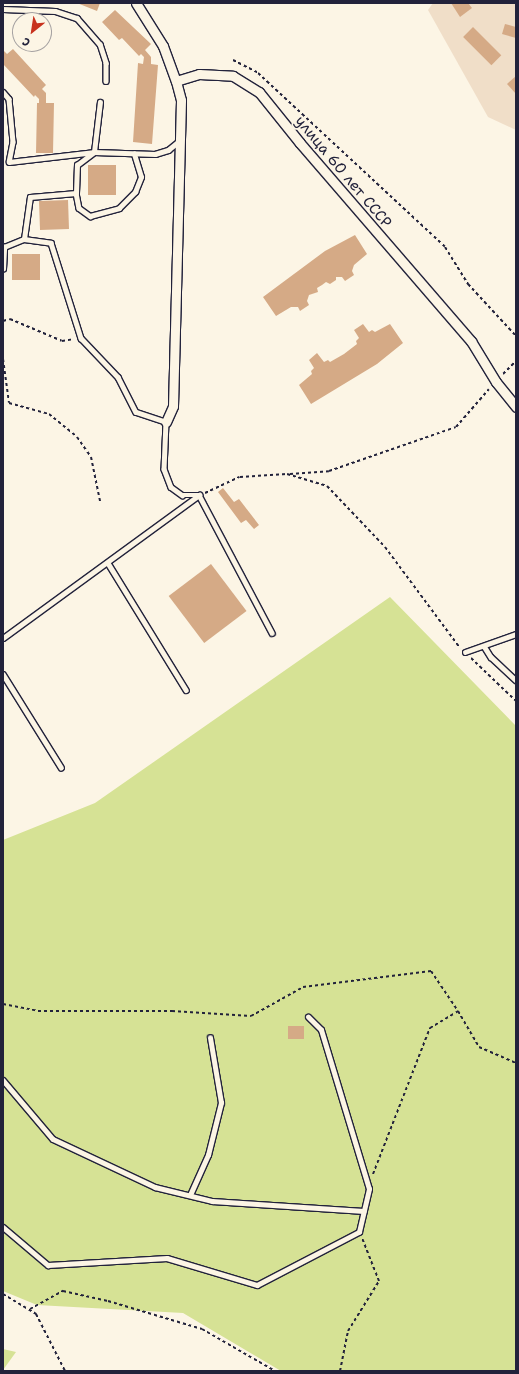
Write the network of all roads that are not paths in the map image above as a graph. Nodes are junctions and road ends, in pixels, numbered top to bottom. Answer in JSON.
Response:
{"nodes":[{"id":1,"x":136,"y":3,"type":"edge"},
{"id":2,"x":3,"y":8,"type":"edge"},
{"id":3,"x":106,"y":81,"type":"dead end"},
{"id":4,"x":176,"y":81,"type":"junction"},
{"id":5,"x":3,"y":92,"type":"edge"},
{"id":6,"x":100,"y":102,"type":"dead end"},
{"id":7,"x":178,"y":142,"type":"junction"},
{"id":8,"x":94,"y":152,"type":"junction"},
{"id":9,"x":134,"y":154,"type":"junction"},
{"id":10,"x":76,"y":193,"type":"junction"},
{"id":11,"x":24,"y":239,"type":"junction"},
{"id":12,"x":3,"y":269,"type":"edge"},
{"id":13,"x":516,"y":407,"type":"edge"},
{"id":14,"x":166,"y":422,"type":"junction"},
{"id":15,"x":199,"y":495,"type":"junction"},
{"id":16,"x":108,"y":563,"type":"junction"},
{"id":17,"x":272,"y":632,"type":"dead end"},
{"id":18,"x":516,"y":634,"type":"edge"},
{"id":19,"x":3,"y":638,"type":"edge"},
{"id":20,"x":484,"y":646,"type":"junction"},
{"id":21,"x":465,"y":652,"type":"road end"},
{"id":22,"x":3,"y":674,"type":"edge"},
{"id":23,"x":516,"y":680,"type":"edge"},
{"id":24,"x":186,"y":690,"type":"dead end"},
{"id":25,"x":61,"y":767,"type":"dead end"},
{"id":26,"x":308,"y":1016,"type":"dead end"},
{"id":27,"x":210,"y":1038,"type":"dead end"},
{"id":28,"x":3,"y":1080,"type":"edge"},
{"id":29,"x":190,"y":1195,"type":"junction"},
{"id":30,"x":364,"y":1212,"type":"junction"},
{"id":31,"x":3,"y":1227,"type":"edge"}],
"edges":[{"from":1,"to":4,"type":"street"},
{"from":2,"to":3,"type":"lane"},
{"from":4,"to":7,"type":"street"},
{"from":4,"to":13,"type":"street","name":"улица 60 лет СССР"},
{"from":5,"to":8,"type":"lane"},
{"from":6,"to":8,"type":"lane"},
{"from":7,"to":9,"type":"lane"},
{"from":7,"to":14,"type":"street"},
{"from":8,"to":9,"type":"lane"},
{"from":8,"to":10,"type":"lane"},
{"from":9,"to":10,"type":"lane"},
{"from":10,"to":11,"type":"lane"},
{"from":11,"to":12,"type":"lane"},
{"from":11,"to":14,"type":"lane"},
{"from":14,"to":15,"type":"lane"},
{"from":15,"to":16,"type":"lane"},
{"from":15,"to":17,"type":"lane"},
{"from":16,"to":19,"type":"lane"},
{"from":16,"to":24,"type":"lane"},
{"from":18,"to":20,"type":"lane"},
{"from":20,"to":21,"type":"lane"},
{"from":20,"to":23,"type":"lane"},
{"from":22,"to":25,"type":"lane"},
{"from":26,"to":30,"type":"lane"},
{"from":27,"to":29,"type":"lane"},
{"from":28,"to":29,"type":"lane"},
{"from":29,"to":30,"type":"lane"},
{"from":30,"to":31,"type":"lane"}]}
